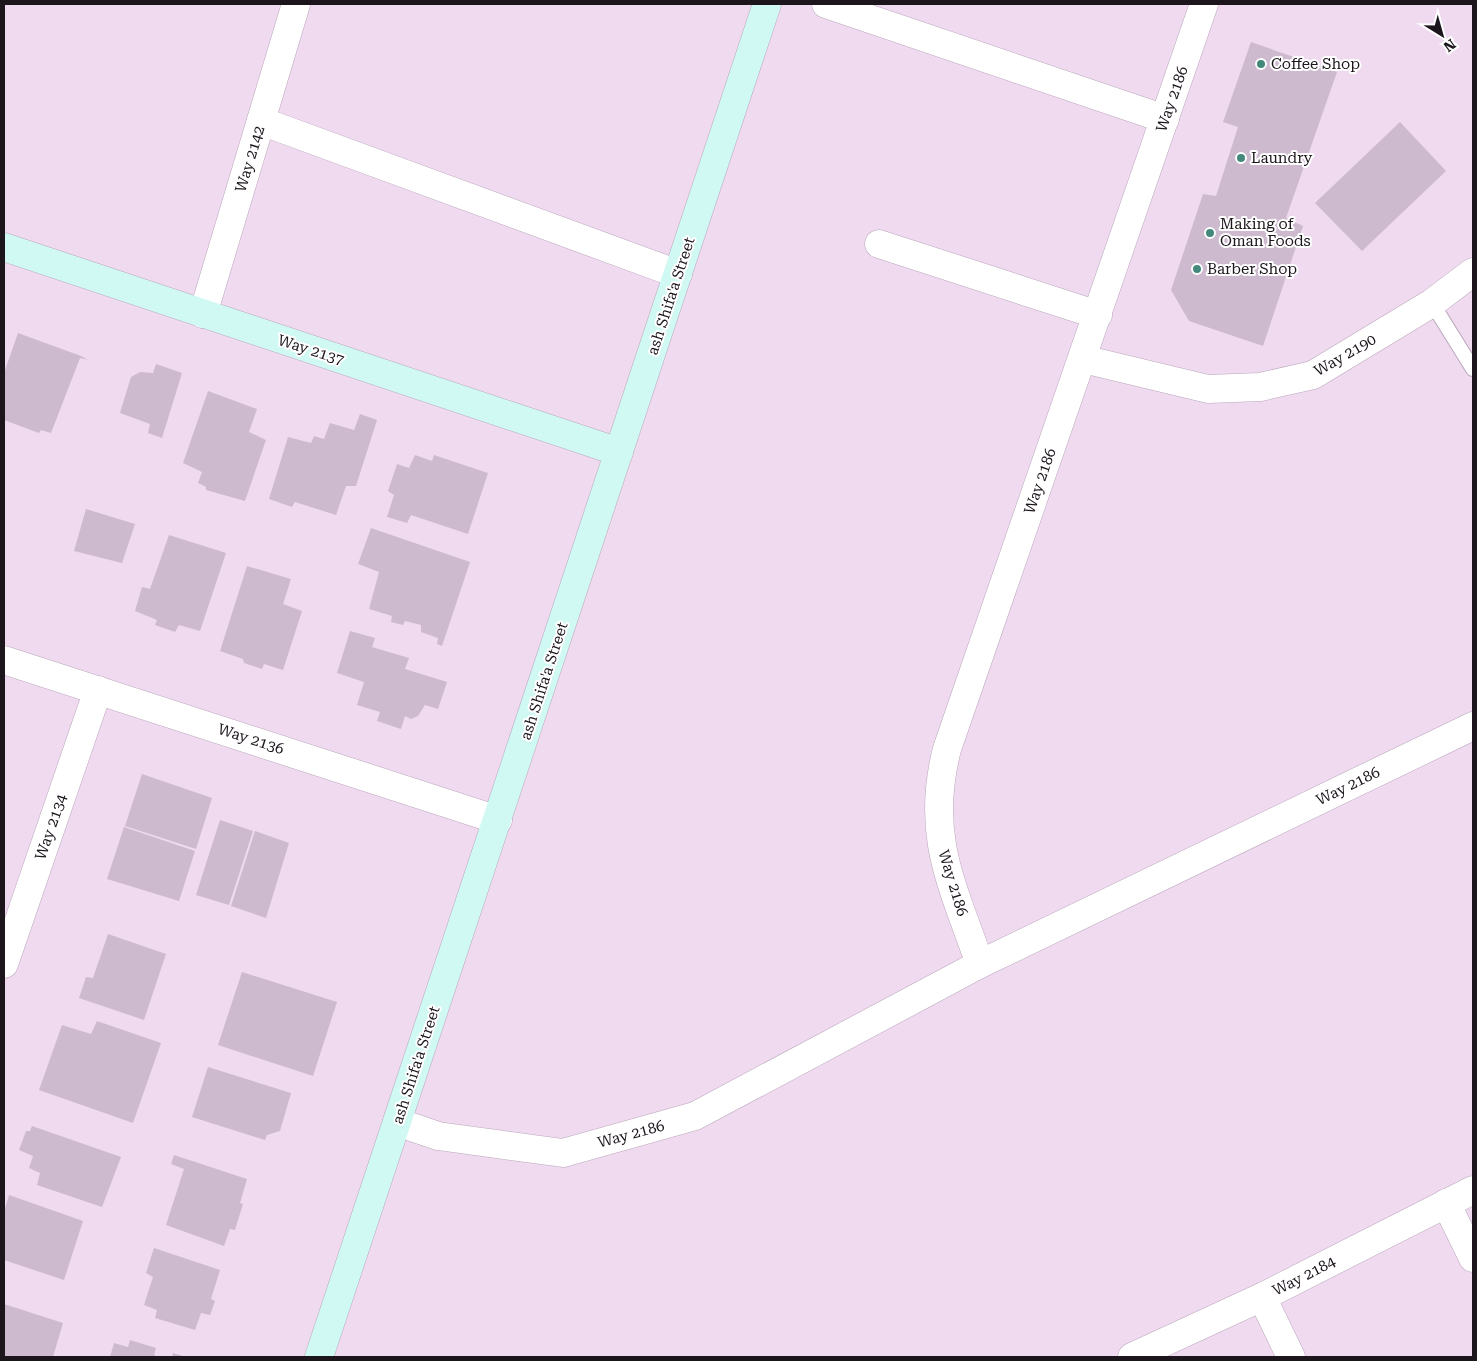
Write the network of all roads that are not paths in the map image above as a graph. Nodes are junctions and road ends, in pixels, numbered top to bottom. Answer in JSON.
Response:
{"nodes":[{"id":1,"x":296,"y":4,"type":"edge"},
{"id":2,"x":767,"y":4,"type":"edge"},
{"id":3,"x":826,"y":4,"type":"edge"},
{"id":4,"x":1204,"y":4,"type":"edge"},
{"id":5,"x":1165,"y":119,"type":"junction"},
{"id":6,"x":261,"y":121,"type":"junction"},
{"id":7,"x":879,"y":244,"type":"dead end"},
{"id":8,"x":4,"y":247,"type":"edge"},
{"id":9,"x":1473,"y":272,"type":"edge"},
{"id":10,"x":678,"y":274,"type":"junction"},
{"id":11,"x":1432,"y":303,"type":"junction"},
{"id":12,"x":203,"y":314,"type":"junction"},
{"id":13,"x":1098,"y":315,"type":"junction"},
{"id":14,"x":1083,"y":359,"type":"junction"},
{"id":15,"x":1473,"y":370,"type":"edge"},
{"id":16,"x":619,"y":452,"type":"junction"},
{"id":17,"x":4,"y":660,"type":"edge"},
{"id":18,"x":98,"y":690,"type":"junction"},
{"id":19,"x":1473,"y":727,"type":"edge"},
{"id":20,"x":498,"y":820,"type":"junction"},
{"id":21,"x":4,"y":964,"type":"edge"},
{"id":22,"x":980,"y":964,"type":"junction"},
{"id":23,"x":397,"y":1122,"type":"junction"},
{"id":24,"x":1473,"y":1190,"type":"edge"},
{"id":25,"x":1446,"y":1203,"type":"junction"},
{"id":26,"x":1473,"y":1258,"type":"edge"},
{"id":27,"x":1262,"y":1297,"type":"junction"},
{"id":28,"x":319,"y":1357,"type":"edge"},
{"id":29,"x":1132,"y":1357,"type":"edge"},
{"id":30,"x":1291,"y":1357,"type":"edge"}],
"edges":[{"from":1,"to":6,"type":"street","name":"Way 2142"},
{"from":2,"to":10,"type":"street","name":"ash Shifa'a Street"},
{"from":3,"to":5,"type":"street"},
{"from":4,"to":5,"type":"street","name":"Way 2186"},
{"from":5,"to":13,"type":"street","name":"Way 2186"},
{"from":6,"to":10,"type":"street"},
{"from":6,"to":12,"type":"street","name":"Way 2142"},
{"from":7,"to":13,"type":"street"},
{"from":8,"to":12,"type":"street","name":"Way 2137"},
{"from":9,"to":11,"type":"street","name":"Way 2190"},
{"from":10,"to":16,"type":"street","name":"ash Shifa'a Street"},
{"from":11,"to":14,"type":"street","name":"Way 2190"},
{"from":11,"to":15,"type":"lane"},
{"from":12,"to":16,"type":"street","name":"Way 2137"},
{"from":13,"to":14,"type":"street","name":"Way 2186"},
{"from":14,"to":22,"type":"street","name":"Way 2186"},
{"from":16,"to":20,"type":"street","name":"ash Shifa'a Street"},
{"from":17,"to":18,"type":"street","name":"Way 2136"},
{"from":18,"to":20,"type":"street","name":"Way 2136"},
{"from":18,"to":21,"type":"street","name":"Way 2134"},
{"from":19,"to":22,"type":"street","name":"Way 2186"},
{"from":20,"to":23,"type":"street","name":"ash Shifa'a Street"},
{"from":22,"to":23,"type":"street","name":"Way 2186"},
{"from":23,"to":28,"type":"street","name":"ash Shifa'a Street"},
{"from":24,"to":25,"type":"street","name":"Way 2184"},
{"from":25,"to":26,"type":"street"},
{"from":25,"to":27,"type":"street","name":"Way 2184"},
{"from":27,"to":29,"type":"street","name":"Way 2184"},
{"from":27,"to":30,"type":"street"}]}
